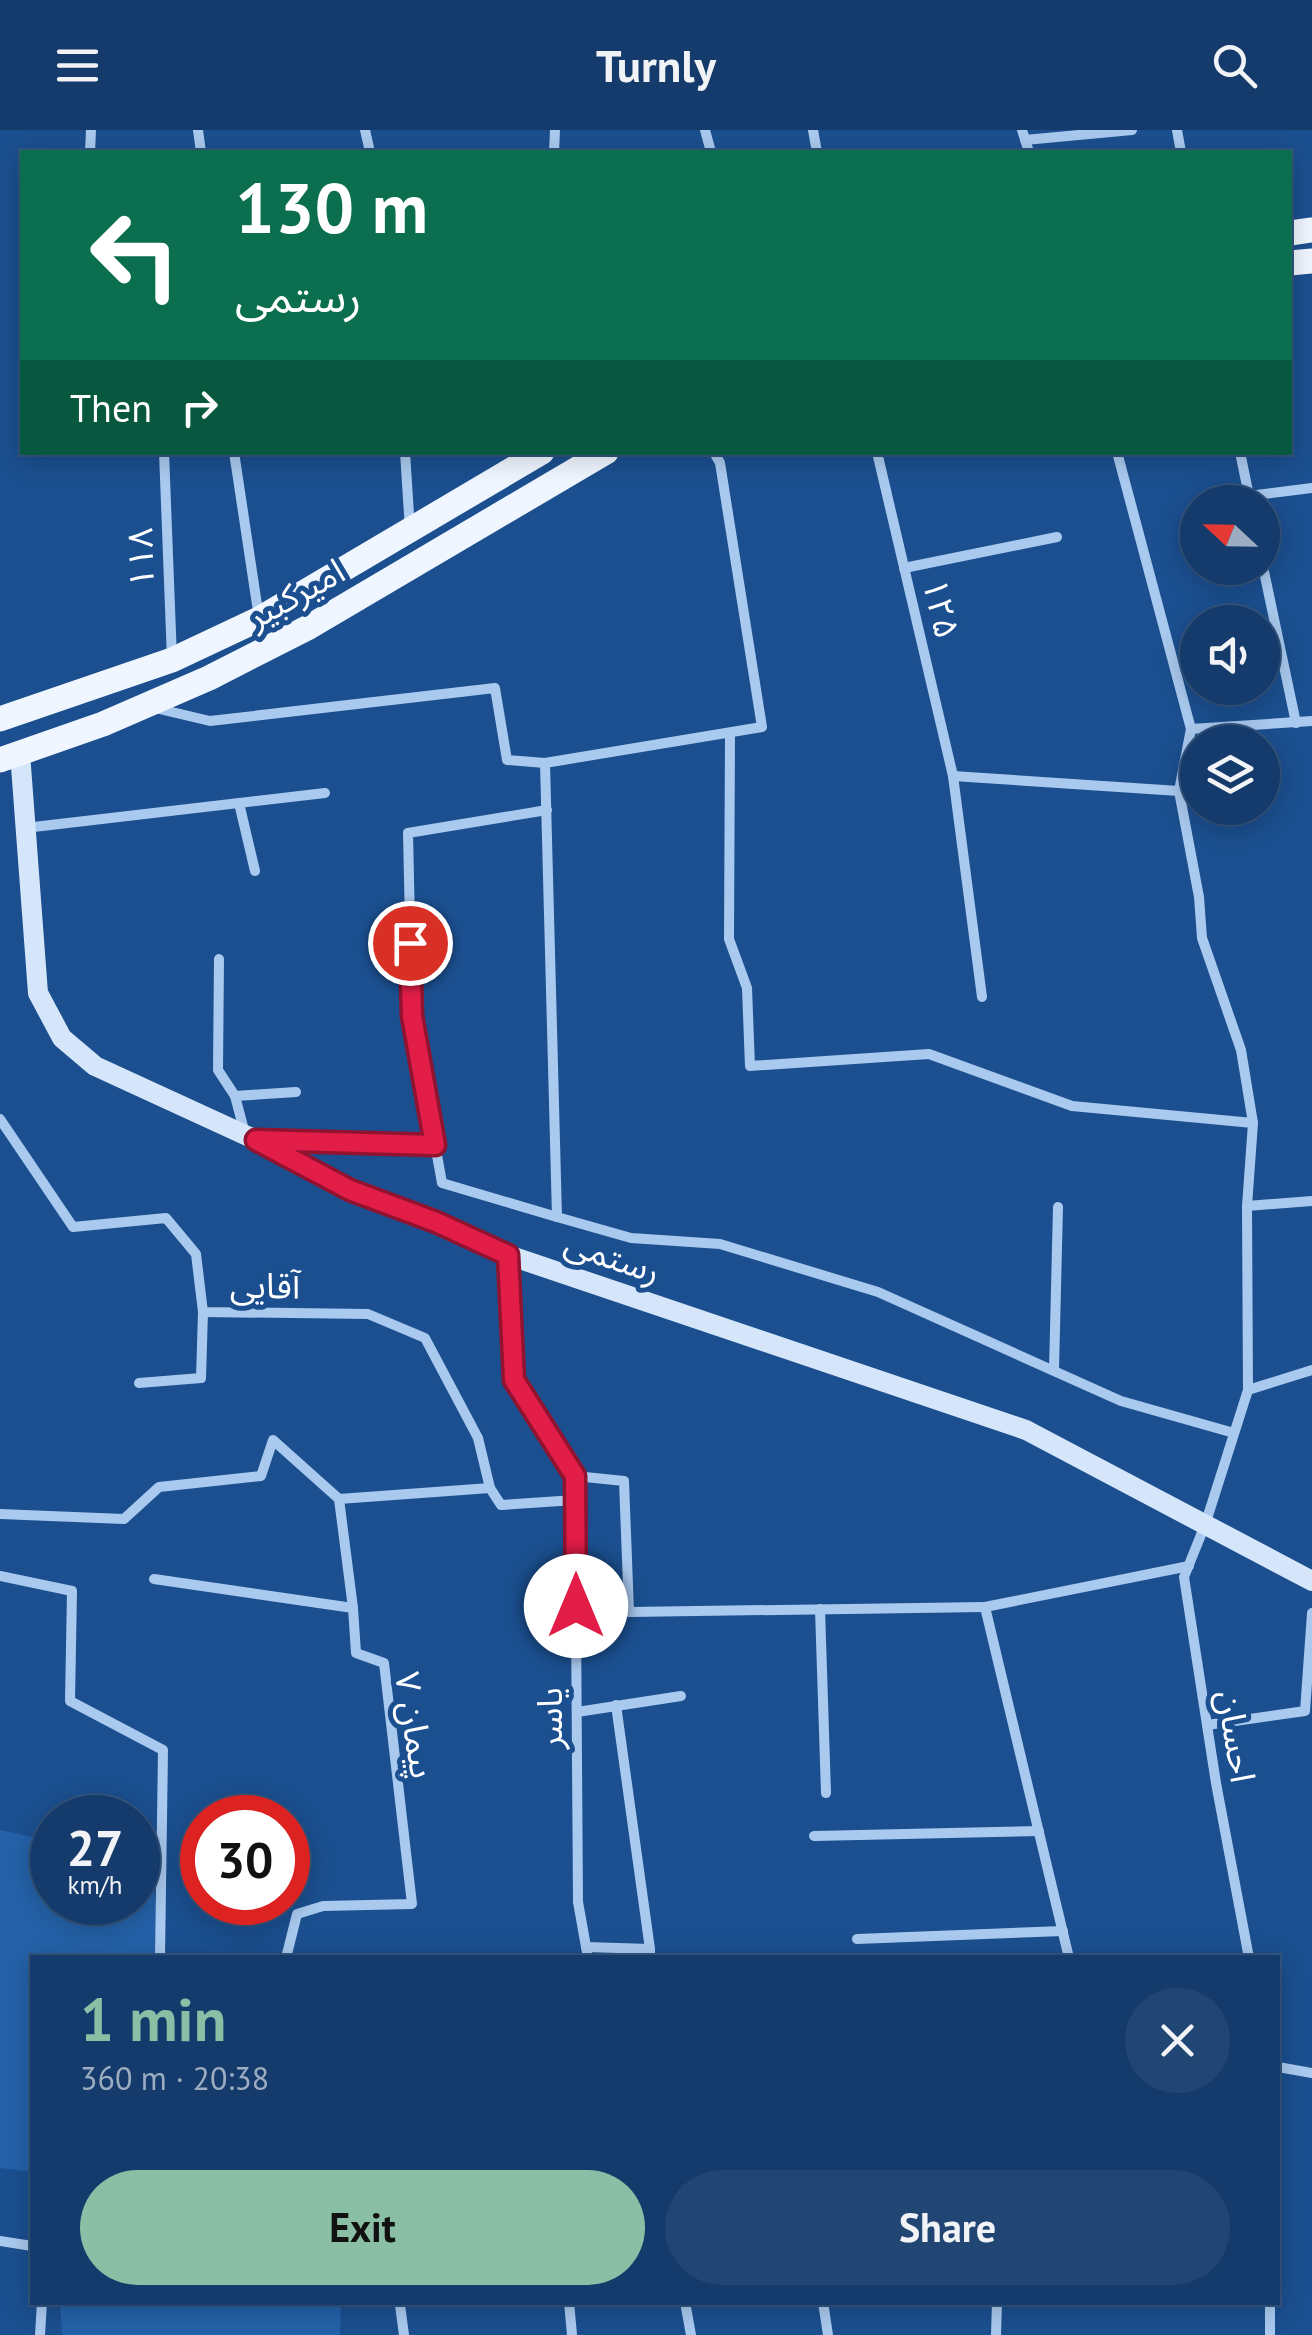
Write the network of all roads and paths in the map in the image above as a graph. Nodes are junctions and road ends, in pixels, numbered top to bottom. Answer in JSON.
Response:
{"nodes":[{"id":1,"x":1132,"y":130,"type":"edge"},
{"id":2,"x":1024,"y":135,"type":"edge"},
{"id":3,"x":164,"y":455,"type":"edge"},
{"id":4,"x":234,"y":455,"type":"edge"},
{"id":5,"x":405,"y":455,"type":"edge"},
{"id":6,"x":537,"y":455,"type":"edge"},
{"id":7,"x":601,"y":455,"type":"edge"},
{"id":8,"x":716,"y":455,"type":"edge"},
{"id":9,"x":878,"y":455,"type":"edge"},
{"id":10,"x":1118,"y":455,"type":"edge"},
{"id":11,"x":1241,"y":455,"type":"edge"},
{"id":12,"x":1247,"y":485,"type":"edge"},
{"id":13,"x":1312,"y":488,"type":"edge"},
{"id":14,"x":1280,"y":494,"type":"edge"},
{"id":15,"x":436,"y":515,"type":"junction"},
{"id":16,"x":410,"y":531,"type":"junction"},
{"id":17,"x":1057,"y":537,"type":"dead end"},
{"id":18,"x":454,"y":542,"type":"junction"},
{"id":19,"x":904,"y":568,"type":"junction"},
{"id":20,"x":1267,"y":585,"type":"edge"},
{"id":21,"x":259,"y":620,"type":"junction"},
{"id":22,"x":172,"y":660,"type":"junction"},
{"id":23,"x":146,"y":705,"type":"junction"},
{"id":24,"x":0,"y":719,"type":"edge"},
{"id":25,"x":1312,"y":721,"type":"edge"},
{"id":26,"x":1296,"y":723,"type":"junction"},
{"id":27,"x":1190,"y":725,"type":"edge"},
{"id":28,"x":1261,"y":725,"type":"edge"},
{"id":29,"x":730,"y":733,"type":"junction"},
{"id":30,"x":10,"y":756,"type":"edge"},
{"id":31,"x":545,"y":763,"type":"junction"},
{"id":32,"x":953,"y":776,"type":"junction"},
{"id":33,"x":1180,"y":786,"type":"edge"},
{"id":34,"x":1179,"y":791,"type":"junction"},
{"id":35,"x":325,"y":793,"type":"dead end"},
{"id":36,"x":240,"y":803,"type":"junction"},
{"id":37,"x":547,"y":810,"type":"junction"},
{"id":38,"x":25,"y":828,"type":"junction"},
{"id":39,"x":255,"y":871,"type":"dead end"},
{"id":40,"x":219,"y":960,"type":"dead end"},
{"id":41,"x":982,"y":997,"type":"dead end"},
{"id":42,"x":296,"y":1092,"type":"dead end"},
{"id":43,"x":235,"y":1096,"type":"junction"},
{"id":44,"x":0,"y":1119,"type":"edge"},
{"id":45,"x":1253,"y":1123,"type":"junction"},
{"id":46,"x":251,"y":1137,"type":"junction"},
{"id":47,"x":435,"y":1145,"type":"junction"},
{"id":48,"x":1312,"y":1200,"type":"edge"},
{"id":49,"x":1246,"y":1206,"type":"junction"},
{"id":50,"x":1058,"y":1207,"type":"dead end"},
{"id":51,"x":558,"y":1217,"type":"junction"},
{"id":52,"x":508,"y":1255,"type":"junction"},
{"id":53,"x":203,"y":1312,"type":"junction"},
{"id":54,"x":1054,"y":1370,"type":"junction"},
{"id":55,"x":1312,"y":1370,"type":"edge"},
{"id":56,"x":139,"y":1383,"type":"dead end"},
{"id":57,"x":1248,"y":1390,"type":"junction"},
{"id":58,"x":1234,"y":1433,"type":"junction"},
{"id":59,"x":575,"y":1476,"type":"junction"},
{"id":60,"x":490,"y":1488,"type":"junction"},
{"id":61,"x":339,"y":1498,"type":"junction"},
{"id":62,"x":576,"y":1500,"type":"junction"},
{"id":63,"x":0,"y":1514,"type":"edge"},
{"id":64,"x":1205,"y":1525,"type":"junction"},
{"id":65,"x":1189,"y":1566,"type":"junction"},
{"id":66,"x":0,"y":1576,"type":"edge"},
{"id":67,"x":154,"y":1579,"type":"dead end"},
{"id":68,"x":1312,"y":1581,"type":"edge"},
{"id":69,"x":985,"y":1607,"type":"junction"},
{"id":70,"x":353,"y":1608,"type":"junction"},
{"id":71,"x":820,"y":1609,"type":"junction"},
{"id":72,"x":1312,"y":1613,"type":"edge"},
{"id":73,"x":682,"y":1696,"type":"dead end"},
{"id":74,"x":616,"y":1706,"type":"junction"},
{"id":75,"x":576,"y":1712,"type":"junction"},
{"id":76,"x":1207,"y":1725,"type":"junction"},
{"id":77,"x":826,"y":1793,"type":"dead end"},
{"id":78,"x":1038,"y":1832,"type":"junction"},
{"id":79,"x":814,"y":1836,"type":"dead end"},
{"id":80,"x":1062,"y":1931,"type":"junction"},
{"id":81,"x":858,"y":1939,"type":"dead end"},
{"id":82,"x":587,"y":1952,"type":"edge"},
{"id":83,"x":650,"y":1953,"type":"edge"},
{"id":84,"x":160,"y":1955,"type":"edge"},
{"id":85,"x":287,"y":1955,"type":"edge"},
{"id":86,"x":1068,"y":1955,"type":"edge"},
{"id":87,"x":1248,"y":1955,"type":"edge"},
{"id":88,"x":1280,"y":2067,"type":"edge"},
{"id":89,"x":1312,"y":2073,"type":"edge"},
{"id":90,"x":0,"y":2241,"type":"edge"},
{"id":91,"x":30,"y":2246,"type":"edge"},
{"id":92,"x":42,"y":2305,"type":"edge"},
{"id":93,"x":402,"y":2305,"type":"edge"},
{"id":94,"x":569,"y":2305,"type":"edge"},
{"id":95,"x":686,"y":2305,"type":"edge"},
{"id":96,"x":823,"y":2305,"type":"edge"},
{"id":97,"x":997,"y":2305,"type":"edge"},
{"id":98,"x":1270,"y":2305,"type":"edge"},
{"id":99,"x":40,"y":2335,"type":"edge"},
{"id":100,"x":404,"y":2335,"type":"edge"},
{"id":101,"x":572,"y":2335,"type":"edge"},
{"id":102,"x":691,"y":2335,"type":"edge"},
{"id":103,"x":828,"y":2335,"type":"edge"},
{"id":104,"x":996,"y":2335,"type":"edge"},
{"id":105,"x":1270,"y":2335,"type":"edge"}],
"edges":[{"from":1,"to":2,"type":"street"},
{"from":3,"to":22,"type":"street","name":"۱۱۸"},
{"from":4,"to":21,"type":"street"},
{"from":5,"to":16,"type":"street"},
{"from":6,"to":15,"type":"main road","name":"امیرکبیر"},
{"from":7,"to":18,"type":"main road","name":"امیرکبیر"},
{"from":8,"to":29,"type":"street"},
{"from":9,"to":19,"type":"street","name":"۱۲۵"},
{"from":10,"to":27,"type":"street"},
{"from":11,"to":12,"type":"street"},
{"from":13,"to":14,"type":"street"},
{"from":15,"to":16,"type":"main road","name":"امیرکبیر"},
{"from":15,"to":18,"type":"main road"},
{"from":16,"to":21,"type":"main road","name":"امیرکبیر"},
{"from":17,"to":19,"type":"street"},
{"from":18,"to":23,"type":"main road","name":"امیرکبیر"},
{"from":19,"to":32,"type":"street","name":"۱۲۵"},
{"from":20,"to":26,"type":"street"},
{"from":21,"to":22,"type":"main road","name":"امیرکبیر"},
{"from":22,"to":24,"type":"main road","name":"امیرکبیر"},
{"from":23,"to":30,"type":"main road","name":"امیرکبیر"},
{"from":23,"to":31,"type":"street"},
{"from":25,"to":26,"type":"street"},
{"from":26,"to":28,"type":"street"},
{"from":29,"to":31,"type":"street"},
{"from":29,"to":45,"type":"street"},
{"from":30,"to":38,"type":"street","name":"رستمی"},
{"from":31,"to":37,"type":"street"},
{"from":32,"to":34,"type":"street"},
{"from":32,"to":41,"type":"street","name":"۱۲۵"},
{"from":33,"to":34,"type":"street"},
{"from":34,"to":45,"type":"street","name":"احسان"},
{"from":35,"to":36,"type":"street"},
{"from":36,"to":38,"type":"street"},
{"from":36,"to":39,"type":"street"},
{"from":37,"to":47,"type":"street"},
{"from":37,"to":51,"type":"street"},
{"from":38,"to":46,"type":"street","name":"رستمی"},
{"from":40,"to":43,"type":"street"},
{"from":42,"to":43,"type":"street"},
{"from":43,"to":46,"type":"street"},
{"from":44,"to":53,"type":"street","name":"آقایی"},
{"from":45,"to":49,"type":"street","name":"احسان"},
{"from":46,"to":47,"type":"street"},
{"from":46,"to":52,"type":"street","name":"رستمی"},
{"from":47,"to":51,"type":"street"},
{"from":48,"to":49,"type":"street"},
{"from":49,"to":57,"type":"street","name":"احسان"},
{"from":50,"to":54,"type":"street"},
{"from":51,"to":54,"type":"street"},
{"from":52,"to":59,"type":"street"},
{"from":52,"to":64,"type":"street","name":"رستمی"},
{"from":53,"to":56,"type":"street"},
{"from":53,"to":60,"type":"street","name":"آقایی"},
{"from":54,"to":58,"type":"street"},
{"from":55,"to":57,"type":"street"},
{"from":57,"to":58,"type":"street","name":"احسان"},
{"from":58,"to":64,"type":"street","name":"احسان"},
{"from":59,"to":62,"type":"street","name":"یاسر"},
{"from":59,"to":71,"type":"street"},
{"from":60,"to":61,"type":"street"},
{"from":60,"to":62,"type":"street"},
{"from":61,"to":63,"type":"street"},
{"from":61,"to":70,"type":"street"},
{"from":62,"to":75,"type":"street","name":"یاسر"},
{"from":64,"to":65,"type":"street","name":"احسان"},
{"from":64,"to":68,"type":"street","name":"رستمی"},
{"from":65,"to":69,"type":"street"},
{"from":65,"to":76,"type":"street","name":"احسان"},
{"from":66,"to":84,"type":"street"},
{"from":67,"to":70,"type":"street"},
{"from":69,"to":71,"type":"street"},
{"from":69,"to":78,"type":"street"},
{"from":70,"to":85,"type":"street","name":"پیمان ۷"},
{"from":71,"to":77,"type":"street"},
{"from":72,"to":76,"type":"street"},
{"from":73,"to":74,"type":"street"},
{"from":74,"to":75,"type":"street"},
{"from":74,"to":83,"type":"street"},
{"from":75,"to":82,"type":"street","name":"یاسر"},
{"from":76,"to":87,"type":"street","name":"احسان"},
{"from":78,"to":79,"type":"street"},
{"from":78,"to":80,"type":"street"},
{"from":80,"to":81,"type":"street"},
{"from":80,"to":86,"type":"street"},
{"from":82,"to":83,"type":"street"},
{"from":88,"to":89,"type":"street"},
{"from":90,"to":91,"type":"street"},
{"from":92,"to":99,"type":"street"},
{"from":93,"to":100,"type":"street"},
{"from":94,"to":101,"type":"street"},
{"from":95,"to":102,"type":"street"},
{"from":96,"to":103,"type":"street"},
{"from":97,"to":104,"type":"street"},
{"from":98,"to":105,"type":"street"}]}
